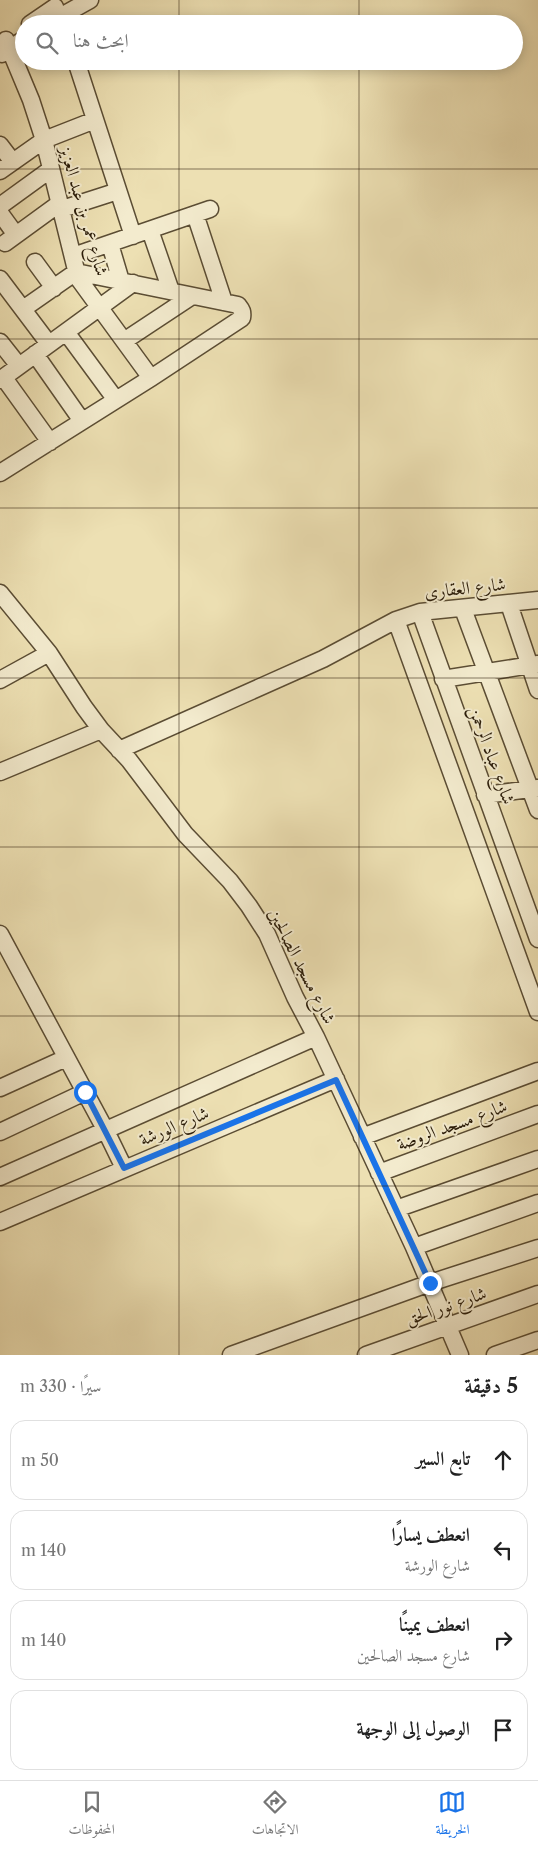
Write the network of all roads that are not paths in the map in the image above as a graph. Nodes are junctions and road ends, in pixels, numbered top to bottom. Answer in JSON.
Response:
{"nodes":[{"id":1,"x":90,"y":0,"type":"edge"},
{"id":2,"x":61,"y":11,"type":"edge"},
{"id":3,"x":15,"y":37,"type":"edge"},
{"id":4,"x":4,"y":47,"type":"edge"},
{"id":5,"x":15,"y":69,"type":"edge"},
{"id":6,"x":15,"y":70,"type":"edge"},
{"id":7,"x":79,"y":70,"type":"edge"},
{"id":8,"x":95,"y":120,"type":"junction"},
{"id":9,"x":44,"y":140,"type":"junction"},
{"id":10,"x":0,"y":145,"type":"edge"},
{"id":11,"x":6,"y":166,"type":"edge"},
{"id":12,"x":50,"y":168,"type":"junction"},
{"id":13,"x":118,"y":191,"type":"junction"},
{"id":14,"x":0,"y":206,"type":"edge"},
{"id":15,"x":61,"y":206,"type":"junction"},
{"id":16,"x":0,"y":213,"type":"edge"},
{"id":17,"x":150,"y":230,"type":"junction"},
{"id":18,"x":132,"y":236,"type":"junction"},
{"id":19,"x":110,"y":244,"type":"junction"},
{"id":20,"x":35,"y":262,"type":"dead end"},
{"id":21,"x":75,"y":264,"type":"junction"},
{"id":22,"x":0,"y":279,"type":"edge"},
{"id":23,"x":127,"y":282,"type":"junction"},
{"id":24,"x":54,"y":288,"type":"junction"},
{"id":25,"x":171,"y":291,"type":"junction"},
{"id":26,"x":192,"y":296,"type":"junction"},
{"id":27,"x":224,"y":302,"type":"junction"},
{"id":28,"x":99,"y":308,"type":"junction"},
{"id":29,"x":23,"y":309,"type":"junction"},
{"id":30,"x":66,"y":332,"type":"junction"},
{"id":31,"x":124,"y":341,"type":"junction"},
{"id":32,"x":0,"y":342,"type":"edge"},
{"id":33,"x":49,"y":344,"type":"junction"},
{"id":34,"x":35,"y":354,"type":"junction"},
{"id":35,"x":19,"y":366,"type":"junction"},
{"id":36,"x":151,"y":378,"type":"junction"},
{"id":37,"x":2,"y":379,"type":"edge"},
{"id":38,"x":116,"y":400,"type":"junction"},
{"id":39,"x":82,"y":421,"type":"junction"},
{"id":40,"x":50,"y":442,"type":"junction"},
{"id":41,"x":0,"y":473,"type":"edge"},
{"id":42,"x":0,"y":593,"type":"edge"},
{"id":43,"x":538,"y":600,"type":"edge"},
{"id":44,"x":509,"y":604,"type":"junction"},
{"id":45,"x":463,"y":609,"type":"junction"},
{"id":46,"x":420,"y":612,"type":"junction"},
{"id":47,"x":396,"y":620,"type":"junction"},
{"id":48,"x":50,"y":653,"type":"junction"},
{"id":49,"x":534,"y":665,"type":"edge"},
{"id":50,"x":487,"y":672,"type":"junction"},
{"id":51,"x":443,"y":679,"type":"junction"},
{"id":52,"x":0,"y":680,"type":"edge"},
{"id":53,"x":538,"y":690,"type":"edge"},
{"id":54,"x":101,"y":730,"type":"junction"},
{"id":55,"x":119,"y":750,"type":"junction"},
{"id":56,"x":0,"y":772,"type":"edge"},
{"id":57,"x":534,"y":789,"type":"edge"},
{"id":58,"x":485,"y":796,"type":"junction"},
{"id":59,"x":538,"y":810,"type":"edge"},
{"id":60,"x":0,"y":934,"type":"edge"},
{"id":61,"x":538,"y":939,"type":"edge"},
{"id":62,"x":534,"y":989,"type":"edge"},
{"id":63,"x":538,"y":1012,"type":"edge"},
{"id":64,"x":316,"y":1037,"type":"junction"},
{"id":65,"x":66,"y":1058,"type":"junction"},
{"id":66,"x":538,"y":1071,"type":"edge"},
{"id":67,"x":336,"y":1080,"type":"junction"},
{"id":68,"x":0,"y":1088,"type":"edge"},
{"id":69,"x":85,"y":1092,"type":"junction"},
{"id":70,"x":538,"y":1114,"type":"edge"},
{"id":71,"x":106,"y":1131,"type":"junction"},
{"id":72,"x":0,"y":1132,"type":"edge"},
{"id":73,"x":362,"y":1138,"type":"junction"},
{"id":74,"x":538,"y":1159,"type":"edge"},
{"id":75,"x":124,"y":1168,"type":"junction"},
{"id":76,"x":379,"y":1173,"type":"junction"},
{"id":77,"x":0,"y":1177,"type":"edge"},
{"id":78,"x":538,"y":1203,"type":"edge"},
{"id":79,"x":396,"y":1209,"type":"junction"},
{"id":80,"x":0,"y":1222,"type":"edge"},
{"id":81,"x":414,"y":1247,"type":"junction"},
{"id":82,"x":538,"y":1248,"type":"edge"},
{"id":83,"x":430,"y":1283,"type":"junction"},
{"id":84,"x":538,"y":1294,"type":"edge"},
{"id":85,"x":449,"y":1326,"type":"junction"},
{"id":86,"x":538,"y":1340,"type":"edge"},
{"id":87,"x":231,"y":1355,"type":"edge"},
{"id":88,"x":366,"y":1355,"type":"edge"},
{"id":89,"x":460,"y":1355,"type":"edge"},
{"id":90,"x":495,"y":1355,"type":"edge"}],
"edges":[{"from":1,"to":2,"type":"street"},
{"from":3,"to":4,"type":"street"},
{"from":4,"to":5,"type":"street","name":"شارع عمر بن عبد العزيز"},
{"from":6,"to":9,"type":"street","name":"شارع عمر بن عبد العزيز"},
{"from":7,"to":8,"type":"street"},
{"from":8,"to":9,"type":"street"},
{"from":8,"to":13,"type":"street"},
{"from":9,"to":11,"type":"street"},
{"from":9,"to":12,"type":"street","name":"شارع عمر بن عبد العزيز"},
{"from":10,"to":11,"type":"street"},
{"from":12,"to":14,"type":"street"},
{"from":12,"to":15,"type":"street","name":"شارع عمر بن عبد العزيز"},
{"from":13,"to":15,"type":"street"},
{"from":13,"to":18,"type":"street"},
{"from":15,"to":16,"type":"street"},
{"from":15,"to":21,"type":"street","name":"شارع عمر بن عبد العزيز"},
{"from":17,"to":18,"type":"street"},
{"from":17,"to":25,"type":"street"},
{"from":17,"to":27,"type":"street"},
{"from":18,"to":19,"type":"street"},
{"from":19,"to":21,"type":"street"},
{"from":19,"to":23,"type":"street"},
{"from":20,"to":24,"type":"street"},
{"from":21,"to":23,"type":"street"},
{"from":21,"to":24,"type":"street"},
{"from":21,"to":28,"type":"street","name":"شارع عمر بن عبد العزيز"},
{"from":22,"to":29,"type":"street"},
{"from":23,"to":25,"type":"street"},
{"from":23,"to":28,"type":"street"},
{"from":24,"to":29,"type":"street"},
{"from":25,"to":26,"type":"street"},
{"from":26,"to":27,"type":"street"},
{"from":26,"to":31,"type":"street"},
{"from":27,"to":36,"type":"street"},
{"from":28,"to":30,"type":"street"},
{"from":28,"to":31,"type":"street","name":"شارع عمر بن عبد العزيز"},
{"from":29,"to":33,"type":"street"},
{"from":30,"to":33,"type":"street"},
{"from":30,"to":38,"type":"street"},
{"from":31,"to":36,"type":"street","name":"شارع عمر بن عبد العزيز"},
{"from":32,"to":35,"type":"street"},
{"from":33,"to":34,"type":"street"},
{"from":34,"to":35,"type":"street"},
{"from":34,"to":39,"type":"street"},
{"from":35,"to":37,"type":"street"},
{"from":36,"to":38,"type":"street"},
{"from":37,"to":40,"type":"street"},
{"from":38,"to":39,"type":"street"},
{"from":39,"to":40,"type":"street"},
{"from":40,"to":41,"type":"street"},
{"from":42,"to":48,"type":"street","name":"شارع مسجد الصالحين"},
{"from":43,"to":44,"type":"street","name":"شارع العقارى"},
{"from":44,"to":45,"type":"street","name":"شارع العقارى"},
{"from":44,"to":49,"type":"street"},
{"from":45,"to":46,"type":"street","name":"شارع العقارى"},
{"from":45,"to":50,"type":"street"},
{"from":46,"to":47,"type":"street","name":"شارع العقارى"},
{"from":46,"to":51,"type":"street","name":"شارع عباد الرحمن"},
{"from":47,"to":55,"type":"street","name":"شارع العقارى"},
{"from":47,"to":62,"type":"street"},
{"from":48,"to":52,"type":"street"},
{"from":48,"to":54,"type":"street","name":"شارع مسجد الصالحين"},
{"from":49,"to":50,"type":"street"},
{"from":49,"to":53,"type":"street"},
{"from":50,"to":51,"type":"street"},
{"from":50,"to":57,"type":"street"},
{"from":51,"to":58,"type":"street","name":"شارع عباد الرحمن"},
{"from":54,"to":55,"type":"street","name":"شارع مسجد الصالحين"},
{"from":54,"to":56,"type":"street"},
{"from":55,"to":64,"type":"street","name":"شارع مسجد الصالحين"},
{"from":57,"to":58,"type":"street"},
{"from":57,"to":59,"type":"street"},
{"from":58,"to":61,"type":"street","name":"شارع عباد الرحمن"},
{"from":60,"to":65,"type":"street"},
{"from":62,"to":63,"type":"street"},
{"from":64,"to":67,"type":"street","name":"شارع مسجد الصالحين"},
{"from":64,"to":71,"type":"street"},
{"from":65,"to":68,"type":"street"},
{"from":65,"to":69,"type":"street"},
{"from":66,"to":73,"type":"street"},
{"from":67,"to":73,"type":"street","name":"شارع مسجد الصالحين"},
{"from":67,"to":75,"type":"street","name":"شارع الورشة"},
{"from":69,"to":71,"type":"street"},
{"from":69,"to":72,"type":"street"},
{"from":70,"to":76,"type":"street","name":"شارع مسجد الروضة"},
{"from":71,"to":75,"type":"street"},
{"from":71,"to":77,"type":"street"},
{"from":73,"to":76,"type":"street","name":"شارع مسجد الصالحين"},
{"from":74,"to":79,"type":"street"},
{"from":75,"to":80,"type":"street","name":"شارع الورشة"},
{"from":76,"to":79,"type":"street","name":"شارع مسجد الصالحين"},
{"from":78,"to":81,"type":"street"},
{"from":79,"to":81,"type":"street","name":"شارع مسجد الصالحين"},
{"from":81,"to":83,"type":"street","name":"شارع مسجد الصالحين"},
{"from":82,"to":83,"type":"street"},
{"from":83,"to":85,"type":"street","name":"شارع مسجد الصالحين"},
{"from":83,"to":87,"type":"street"},
{"from":84,"to":85,"type":"street","name":"شارع نور الحق"},
{"from":85,"to":88,"type":"street","name":"شارع نور الحق"},
{"from":85,"to":89,"type":"street","name":"شارع مسجد الصالحين"},
{"from":86,"to":90,"type":"street"}]}
